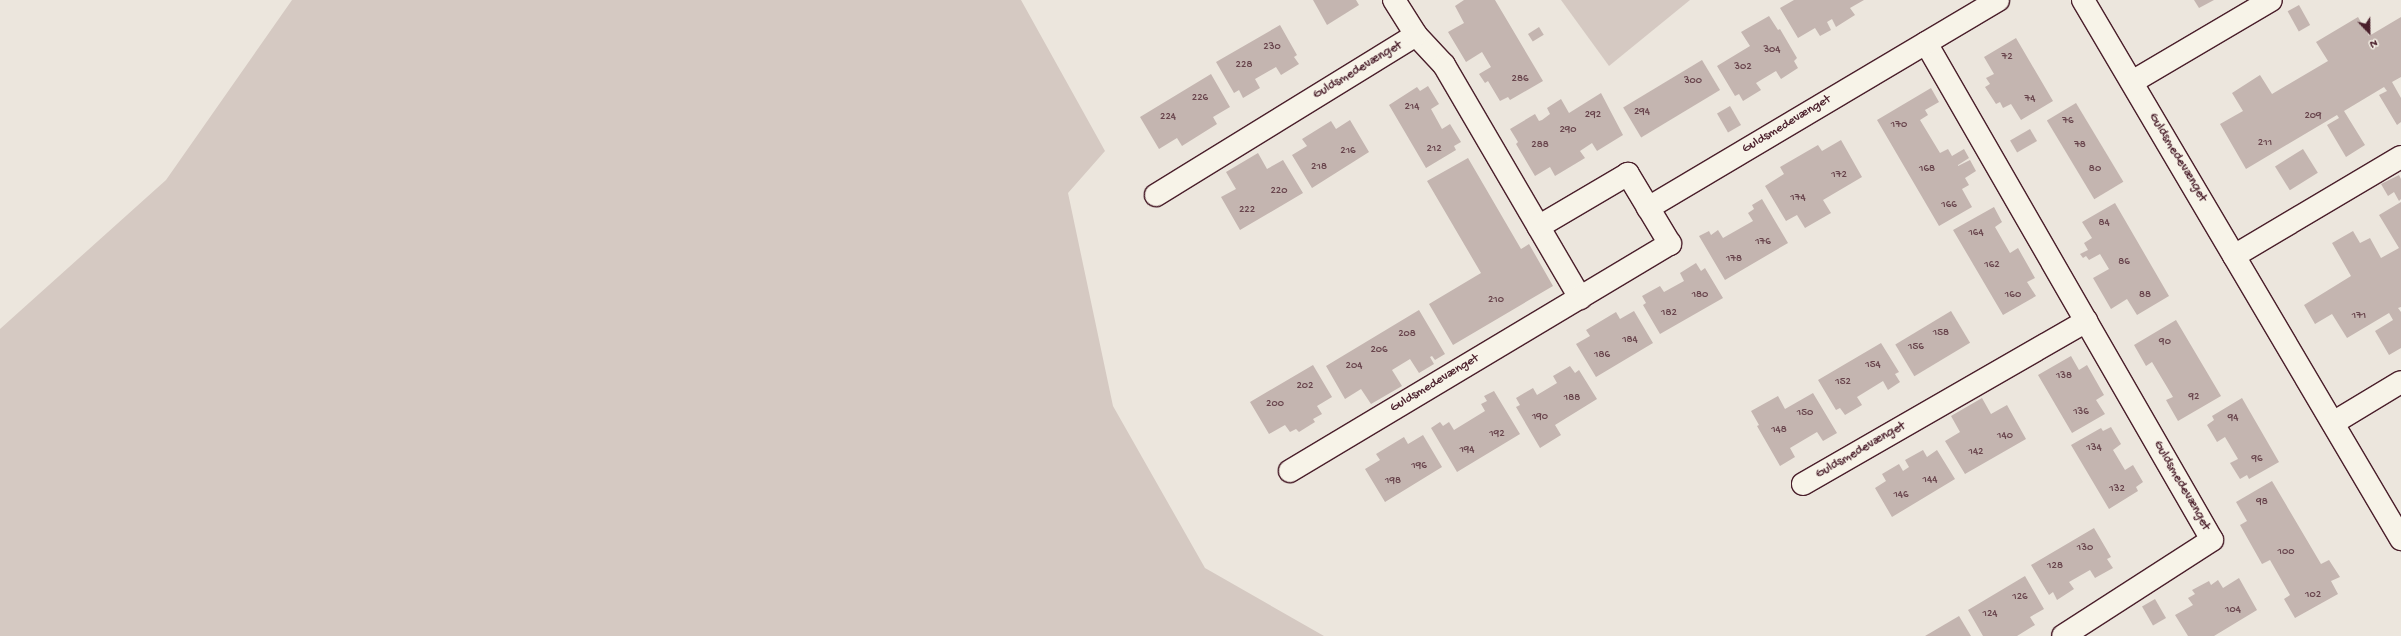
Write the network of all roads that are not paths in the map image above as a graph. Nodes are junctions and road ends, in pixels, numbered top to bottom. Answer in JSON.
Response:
{"nodes":[{"id":1,"x":1394,"y":0,"type":"edge"},
{"id":2,"x":1998,"y":0,"type":"edge"},
{"id":3,"x":2083,"y":0,"type":"edge"},
{"id":4,"x":2271,"y":0,"type":"edge"},
{"id":5,"x":1416,"y":36,"type":"junction"},
{"id":6,"x":1926,"y":43,"type":"junction"},
{"id":7,"x":2132,"y":82,"type":"junction"},
{"id":8,"x":2401,"y":157,"type":"edge"},
{"id":9,"x":1156,"y":195,"type":"dead end"},
{"id":10,"x":1648,"y":208,"type":"junction"},
{"id":11,"x":1538,"y":227,"type":"junction"},
{"id":12,"x":2234,"y":256,"type":"junction"},
{"id":13,"x":1580,"y":298,"type":"junction"},
{"id":14,"x":2086,"y":321,"type":"junction"},
{"id":15,"x":2401,"y":382,"type":"edge"},
{"id":16,"x":2333,"y":423,"type":"junction"},
{"id":17,"x":1290,"y":471,"type":"dead end"},
{"id":18,"x":1803,"y":484,"type":"dead end"},
{"id":19,"x":2401,"y":539,"type":"edge"},
{"id":20,"x":2063,"y":636,"type":"edge"}],
"edges":[{"from":1,"to":5,"type":"street","name":"Guldsmedevænget"},
{"from":2,"to":6,"type":"street","name":"Guldsmedevænget"},
{"from":3,"to":7,"type":"street","name":"Guldsmedevænget"},
{"from":4,"to":7,"type":"street"},
{"from":5,"to":9,"type":"street","name":"Guldsmedevænget"},
{"from":5,"to":11,"type":"street","name":"Guldsmedevænget"},
{"from":6,"to":10,"type":"street","name":"Guldsmedevænget"},
{"from":6,"to":14,"type":"street","name":"Guldsmedevænget"},
{"from":7,"to":12,"type":"street","name":"Guldsmedevænget"},
{"from":8,"to":12,"type":"street"},
{"from":10,"to":11,"type":"street","name":"Guldsmedevænget"},
{"from":10,"to":13,"type":"street","name":"Guldsmedevænget"},
{"from":11,"to":13,"type":"street","name":"Guldsmedevænget"},
{"from":12,"to":16,"type":"street","name":"Guldsmedevænget"},
{"from":13,"to":17,"type":"street","name":"Guldsmedevænget"},
{"from":14,"to":18,"type":"street","name":"Guldsmedevænget"},
{"from":14,"to":20,"type":"street","name":"Guldsmedevænget"},
{"from":15,"to":16,"type":"street"},
{"from":16,"to":19,"type":"street","name":"Guldsmedevænget"}]}
